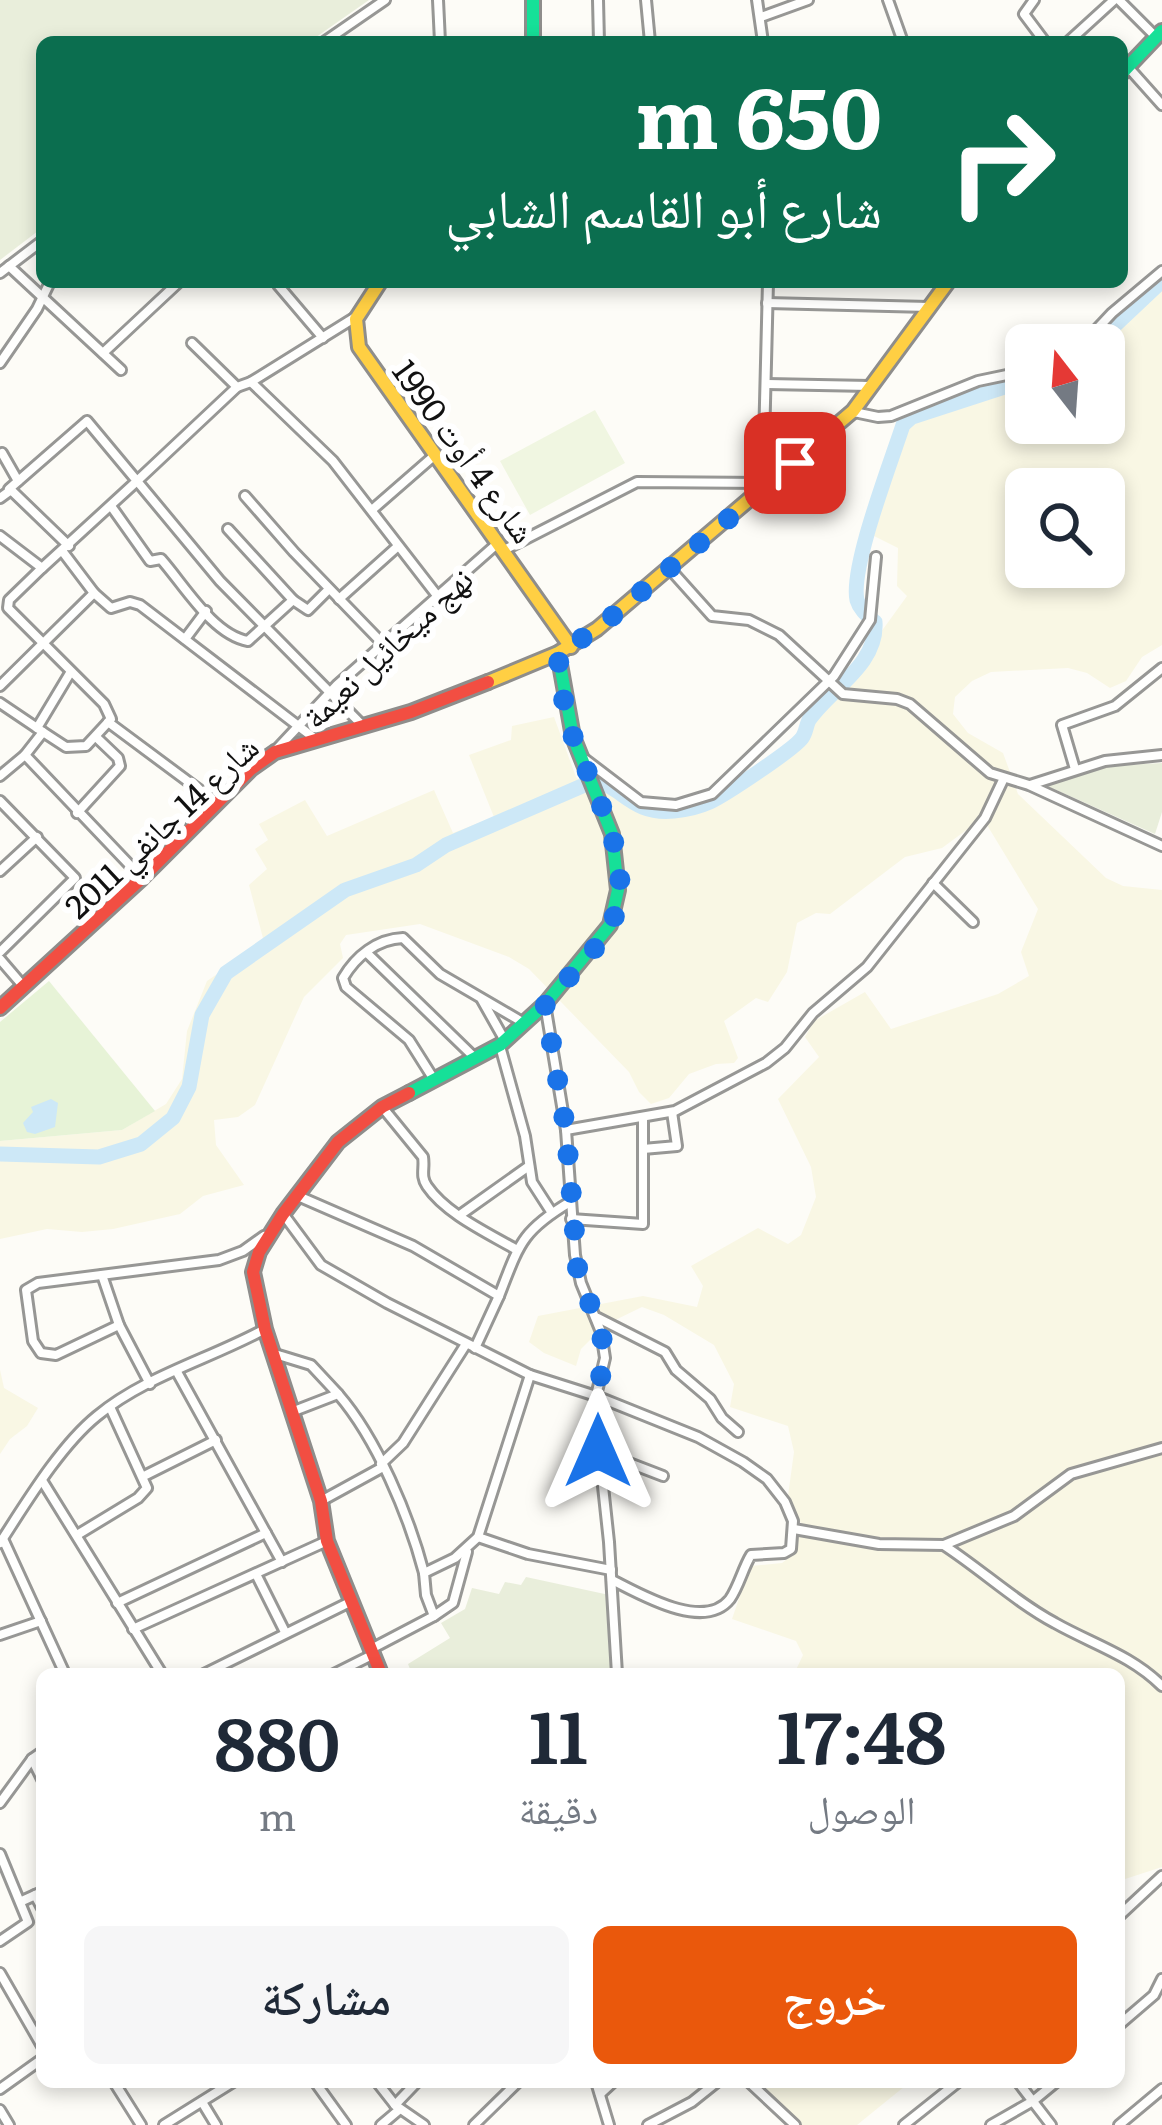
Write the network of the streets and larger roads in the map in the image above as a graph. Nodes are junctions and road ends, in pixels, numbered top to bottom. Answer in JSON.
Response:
{"nodes":[{"id":1,"x":385,"y":0,"type":"edge"},
{"id":2,"x":438,"y":0,"type":"edge"},
{"id":3,"x":533,"y":0,"type":"edge"},
{"id":4,"x":598,"y":0,"type":"edge"},
{"id":5,"x":646,"y":0,"type":"edge"},
{"id":6,"x":757,"y":0,"type":"edge"},
{"id":7,"x":808,"y":0,"type":"edge"},
{"id":8,"x":888,"y":0,"type":"edge"},
{"id":9,"x":1034,"y":0,"type":"edge"},
{"id":10,"x":1116,"y":0,"type":"edge"},
{"id":11,"x":761,"y":17,"type":"junction"},
{"id":12,"x":338,"y":32,"type":"junction"},
{"id":13,"x":1159,"y":34,"type":"edge"},
{"id":14,"x":332,"y":36,"type":"edge"},
{"id":15,"x":341,"y":36,"type":"edge"},
{"id":16,"x":440,"y":36,"type":"edge"},
{"id":17,"x":533,"y":36,"type":"edge"},
{"id":18,"x":599,"y":36,"type":"edge"},
{"id":19,"x":649,"y":36,"type":"edge"},
{"id":20,"x":763,"y":36,"type":"edge"},
{"id":21,"x":901,"y":36,"type":"edge"},
{"id":22,"x":1040,"y":36,"type":"edge"},
{"id":23,"x":1075,"y":36,"type":"edge"},
{"id":24,"x":1128,"y":67,"type":"edge"},
{"id":25,"x":1128,"y":73,"type":"edge"},
{"id":26,"x":1162,"y":105,"type":"edge"},
{"id":27,"x":36,"y":245,"type":"edge"},
{"id":28,"x":4,"y":269,"type":"edge"},
{"id":29,"x":1162,"y":271,"type":"edge"},
{"id":30,"x":47,"y":288,"type":"edge"},
{"id":31,"x":173,"y":288,"type":"edge"},
{"id":32,"x":281,"y":288,"type":"edge"},
{"id":33,"x":376,"y":288,"type":"edge"},
{"id":34,"x":767,"y":288,"type":"edge"},
{"id":35,"x":944,"y":288,"type":"edge"},
{"id":36,"x":42,"y":299,"type":"junction"},
{"id":37,"x":767,"y":304,"type":"junction"},
{"id":38,"x":930,"y":307,"type":"junction"},
{"id":39,"x":353,"y":318,"type":"junction"},
{"id":40,"x":1105,"y":324,"type":"edge"},
{"id":41,"x":323,"y":338,"type":"junction"},
{"id":42,"x":192,"y":343,"type":"dead end"},
{"id":43,"x":103,"y":353,"type":"junction"},
{"id":44,"x":0,"y":363,"type":"edge"},
{"id":45,"x":121,"y":370,"type":"dead end"},
{"id":46,"x":1005,"y":375,"type":"edge"},
{"id":47,"x":250,"y":382,"type":"junction"},
{"id":48,"x":767,"y":384,"type":"junction"},
{"id":49,"x":872,"y":386,"type":"junction"},
{"id":50,"x":237,"y":387,"type":"junction"},
{"id":51,"x":853,"y":411,"type":"junction"},
{"id":52,"x":2,"y":453,"type":"edge"},
{"id":53,"x":436,"y":454,"type":"junction"},
{"id":54,"x":18,"y":481,"type":"junction"},
{"id":55,"x":136,"y":481,"type":"junction"},
{"id":56,"x":766,"y":483,"type":"junction"},
{"id":57,"x":9,"y":489,"type":"junction"},
{"id":58,"x":245,"y":496,"type":"dead end"},
{"id":59,"x":0,"y":498,"type":"edge"},
{"id":60,"x":110,"y":506,"type":"junction"},
{"id":61,"x":373,"y":509,"type":"junction"},
{"id":62,"x":228,"y":530,"type":"dead end"},
{"id":63,"x":0,"y":536,"type":"edge"},
{"id":64,"x":501,"y":546,"type":"junction"},
{"id":65,"x":66,"y":548,"type":"junction"},
{"id":66,"x":398,"y":548,"type":"junction"},
{"id":67,"x":876,"y":557,"type":"dead end"},
{"id":68,"x":42,"y":568,"type":"junction"},
{"id":69,"x":668,"y":568,"type":"junction"},
{"id":70,"x":328,"y":589,"type":"junction"},
{"id":71,"x":94,"y":593,"type":"junction"},
{"id":72,"x":439,"y":598,"type":"junction"},
{"id":73,"x":339,"y":599,"type":"junction"},
{"id":74,"x":293,"y":601,"type":"junction"},
{"id":75,"x":206,"y":611,"type":"junction"},
{"id":76,"x":265,"y":629,"type":"junction"},
{"id":77,"x":184,"y":639,"type":"junction"},
{"id":78,"x":45,"y":645,"type":"junction"},
{"id":79,"x":384,"y":645,"type":"junction"},
{"id":80,"x":569,"y":648,"type":"junction"},
{"id":81,"x":1162,"y":668,"type":"edge"},
{"id":82,"x":70,"y":673,"type":"junction"},
{"id":83,"x":832,"y":684,"type":"junction"},
{"id":84,"x":0,"y":686,"type":"edge"},
{"id":85,"x":329,"y":694,"type":"junction"},
{"id":86,"x":0,"y":703,"type":"edge"},
{"id":87,"x":108,"y":722,"type":"junction"},
{"id":88,"x":299,"y":725,"type":"junction"},
{"id":89,"x":362,"y":725,"type":"junction"},
{"id":90,"x":40,"y":730,"type":"junction"},
{"id":91,"x":96,"y":737,"type":"junction"},
{"id":92,"x":314,"y":738,"type":"junction"},
{"id":93,"x":274,"y":752,"type":"junction"},
{"id":94,"x":25,"y":755,"type":"junction"},
{"id":95,"x":1162,"y":755,"type":"edge"},
{"id":96,"x":586,"y":764,"type":"junction"},
{"id":97,"x":1075,"y":769,"type":"junction"},
{"id":98,"x":0,"y":776,"type":"edge"},
{"id":99,"x":1003,"y":780,"type":"junction"},
{"id":100,"x":1029,"y":785,"type":"junction"},
{"id":101,"x":0,"y":801,"type":"edge"},
{"id":102,"x":217,"y":802,"type":"junction"},
{"id":103,"x":77,"y":813,"type":"junction"},
{"id":104,"x":37,"y":837,"type":"junction"},
{"id":105,"x":1162,"y":846,"type":"edge"},
{"id":106,"x":0,"y":872,"type":"edge"},
{"id":107,"x":142,"y":878,"type":"junction"},
{"id":108,"x":933,"y":884,"type":"junction"},
{"id":109,"x":973,"y":922,"type":"dead end"},
{"id":110,"x":368,"y":953,"type":"junction"},
{"id":111,"x":0,"y":956,"type":"edge"},
{"id":112,"x":24,"y":987,"type":"junction"},
{"id":113,"x":481,"y":998,"type":"junction"},
{"id":114,"x":545,"y":1004,"type":"junction"},
{"id":115,"x":0,"y":1008,"type":"edge"},
{"id":116,"x":524,"y":1024,"type":"junction"},
{"id":117,"x":502,"y":1043,"type":"junction"},
{"id":118,"x":474,"y":1057,"type":"junction"},
{"id":119,"x":433,"y":1078,"type":"junction"},
{"id":120,"x":382,"y":1107,"type":"junction"},
{"id":121,"x":672,"y":1112,"type":"junction"},
{"id":122,"x":643,"y":1119,"type":"junction"},
{"id":123,"x":566,"y":1130,"type":"junction"},
{"id":124,"x":643,"y":1149,"type":"junction"},
{"id":125,"x":529,"y":1166,"type":"junction"},
{"id":126,"x":297,"y":1195,"type":"junction"},
{"id":127,"x":570,"y":1202,"type":"junction"},
{"id":128,"x":552,"y":1213,"type":"junction"},
{"id":129,"x":283,"y":1214,"type":"junction"},
{"id":130,"x":460,"y":1215,"type":"junction"},
{"id":131,"x":571,"y":1219,"type":"junction"},
{"id":132,"x":275,"y":1228,"type":"junction"},
{"id":133,"x":517,"y":1250,"type":"junction"},
{"id":134,"x":102,"y":1275,"type":"junction"},
{"id":135,"x":499,"y":1296,"type":"junction"},
{"id":136,"x":596,"y":1317,"type":"junction"},
{"id":137,"x":119,"y":1325,"type":"junction"},
{"id":138,"x":265,"y":1329,"type":"junction"},
{"id":139,"x":470,"y":1346,"type":"junction"},
{"id":140,"x":273,"y":1353,"type":"junction"},
{"id":141,"x":177,"y":1372,"type":"junction"},
{"id":142,"x":530,"y":1375,"type":"junction"},
{"id":143,"x":150,"y":1384,"type":"junction"},
{"id":144,"x":338,"y":1394,"type":"junction"},
{"id":145,"x":596,"y":1396,"type":"junction"},
{"id":146,"x":110,"y":1407,"type":"junction"},
{"id":147,"x":294,"y":1411,"type":"junction"},
{"id":148,"x":737,"y":1432,"type":"dead end"},
{"id":149,"x":216,"y":1440,"type":"junction"},
{"id":150,"x":1162,"y":1448,"type":"edge"},
{"id":151,"x":598,"y":1451,"type":"junction"},
{"id":152,"x":382,"y":1465,"type":"junction"},
{"id":153,"x":144,"y":1476,"type":"junction"},
{"id":154,"x":663,"y":1476,"type":"dead end"},
{"id":155,"x":43,"y":1482,"type":"junction"},
{"id":156,"x":321,"y":1501,"type":"junction"},
{"id":157,"x":794,"y":1529,"type":"junction"},
{"id":158,"x":266,"y":1533,"type":"junction"},
{"id":159,"x":77,"y":1535,"type":"junction"},
{"id":160,"x":478,"y":1538,"type":"junction"},
{"id":161,"x":327,"y":1540,"type":"junction"},
{"id":162,"x":1,"y":1541,"type":"edge"},
{"id":163,"x":944,"y":1545,"type":"junction"},
{"id":164,"x":467,"y":1550,"type":"junction"},
{"id":165,"x":282,"y":1562,"type":"junction"},
{"id":166,"x":424,"y":1573,"type":"junction"},
{"id":167,"x":256,"y":1574,"type":"junction"},
{"id":168,"x":612,"y":1575,"type":"junction"},
{"id":169,"x":350,"y":1602,"type":"junction"},
{"id":170,"x":117,"y":1603,"type":"junction"},
{"id":171,"x":434,"y":1616,"type":"junction"},
{"id":172,"x":41,"y":1621,"type":"junction"},
{"id":173,"x":133,"y":1629,"type":"junction"},
{"id":174,"x":285,"y":1633,"type":"junction"},
{"id":175,"x":0,"y":1635,"type":"edge"},
{"id":176,"x":373,"y":1652,"type":"junction"},
{"id":177,"x":62,"y":1668,"type":"edge"},
{"id":178,"x":158,"y":1668,"type":"edge"},
{"id":179,"x":226,"y":1668,"type":"edge"},
{"id":180,"x":345,"y":1668,"type":"edge"},
{"id":181,"x":379,"y":1668,"type":"edge"},
{"id":182,"x":617,"y":1668,"type":"edge"},
{"id":183,"x":1162,"y":1686,"type":"edge"},
{"id":184,"x":36,"y":1756,"type":"edge"},
{"id":185,"x":32,"y":1759,"type":"junction"},
{"id":186,"x":36,"y":1767,"type":"edge"},
{"id":187,"x":0,"y":1803,"type":"edge"},
{"id":188,"x":0,"y":1854,"type":"edge"},
{"id":189,"x":1162,"y":1876,"type":"edge"},
{"id":190,"x":36,"y":1894,"type":"edge"},
{"id":191,"x":22,"y":1901,"type":"junction"},
{"id":192,"x":1125,"y":1910,"type":"edge"},
{"id":193,"x":0,"y":1941,"type":"edge"},
{"id":194,"x":0,"y":1973,"type":"edge"},
{"id":195,"x":1162,"y":1979,"type":"edge"},
{"id":196,"x":1125,"y":2018,"type":"edge"},
{"id":197,"x":36,"y":2036,"type":"edge"},
{"id":198,"x":36,"y":2063,"type":"edge"},
{"id":199,"x":121,"y":2088,"type":"edge"},
{"id":200,"x":224,"y":2088,"type":"edge"},
{"id":201,"x":319,"y":2088,"type":"edge"},
{"id":202,"x":382,"y":2088,"type":"edge"},
{"id":203,"x":412,"y":2088,"type":"edge"},
{"id":204,"x":512,"y":2088,"type":"edge"},
{"id":205,"x":598,"y":2088,"type":"edge"},
{"id":206,"x":607,"y":2088,"type":"edge"},
{"id":207,"x":710,"y":2088,"type":"edge"},
{"id":208,"x":755,"y":2088,"type":"edge"},
{"id":209,"x":950,"y":2088,"type":"edge"},
{"id":210,"x":1023,"y":2088,"type":"edge"},
{"id":211,"x":1049,"y":2088,"type":"edge"},
{"id":212,"x":0,"y":2089,"type":"edge"},
{"id":213,"x":1162,"y":2089,"type":"edge"},
{"id":214,"x":600,"y":2094,"type":"junction"},
{"id":215,"x":1033,"y":2101,"type":"junction"},
{"id":216,"x":202,"y":2102,"type":"junction"},
{"id":217,"x":397,"y":2107,"type":"junction"},
{"id":218,"x":0,"y":2110,"type":"edge"},
{"id":219,"x":791,"y":2124,"type":"edge"},
{"id":220,"x":9,"y":2125,"type":"edge"},
{"id":221,"x":141,"y":2125,"type":"edge"},
{"id":222,"x":164,"y":2125,"type":"edge"},
{"id":223,"x":216,"y":2125,"type":"edge"},
{"id":224,"x":346,"y":2125,"type":"edge"},
{"id":225,"x":381,"y":2125,"type":"edge"},
{"id":226,"x":424,"y":2125,"type":"edge"},
{"id":227,"x":473,"y":2125,"type":"edge"},
{"id":228,"x":609,"y":2125,"type":"edge"},
{"id":229,"x":648,"y":2125,"type":"edge"},
{"id":230,"x":904,"y":2125,"type":"edge"},
{"id":231,"x":991,"y":2125,"type":"edge"},
{"id":232,"x":1051,"y":2125,"type":"edge"},
{"id":233,"x":1119,"y":2125,"type":"edge"}],
"edges":[{"from":1,"to":12,"type":"street"},
{"from":2,"to":16,"type":"street"},
{"from":3,"to":17,"type":"street"},
{"from":4,"to":18,"type":"street"},
{"from":5,"to":19,"type":"street"},
{"from":6,"to":11,"type":"street"},
{"from":7,"to":11,"type":"street"},
{"from":8,"to":21,"type":"street"},
{"from":9,"to":22,"type":"street"},
{"from":10,"to":13,"type":"street"},
{"from":10,"to":23,"type":"street"},
{"from":11,"to":20,"type":"street"},
{"from":12,"to":14,"type":"street"},
{"from":12,"to":15,"type":"street"},
{"from":13,"to":24,"type":"street"},
{"from":25,"to":26,"type":"street"},
{"from":27,"to":28,"type":"street"},
{"from":28,"to":36,"type":"street"},
{"from":29,"to":40,"type":"street"},
{"from":30,"to":36,"type":"street"},
{"from":31,"to":43,"type":"street"},
{"from":32,"to":41,"type":"street"},
{"from":33,"to":39,"type":"street"},
{"from":34,"to":37,"type":"street"},
{"from":35,"to":38,"type":"street","name":"شارع 14 جانفي 2011"},
{"from":36,"to":43,"type":"street"},
{"from":36,"to":44,"type":"street"},
{"from":37,"to":38,"type":"street"},
{"from":37,"to":48,"type":"street"},
{"from":38,"to":49,"type":"street","name":"شارع 14 جانفي 2011"},
{"from":39,"to":41,"type":"street"},
{"from":39,"to":53,"type":"street","name":"شارع 4 أوت 1990"},
{"from":41,"to":47,"type":"street"},
{"from":42,"to":50,"type":"street"},
{"from":43,"to":45,"type":"street"},
{"from":46,"to":51,"type":"street"},
{"from":47,"to":50,"type":"street"},
{"from":47,"to":61,"type":"street"},
{"from":48,"to":49,"type":"street"},
{"from":48,"to":56,"type":"street"},
{"from":49,"to":51,"type":"street","name":"شارع 14 جانفي 2011"},
{"from":50,"to":55,"type":"street"},
{"from":51,"to":56,"type":"street","name":"شارع 14 جانفي 2011"},
{"from":52,"to":54,"type":"street"},
{"from":53,"to":61,"type":"street"},
{"from":53,"to":64,"type":"street","name":"شارع 4 أوت 1990"},
{"from":54,"to":55,"type":"street"},
{"from":54,"to":57,"type":"street"},
{"from":55,"to":60,"type":"street"},
{"from":55,"to":76,"type":"street"},
{"from":56,"to":64,"type":"street","name":"نهج ميخائيل نعيمة"},
{"from":56,"to":69,"type":"street","name":"شارع 14 جانفي 2011"},
{"from":57,"to":59,"type":"street"},
{"from":57,"to":65,"type":"street"},
{"from":58,"to":70,"type":"street"},
{"from":60,"to":65,"type":"street"},
{"from":60,"to":75,"type":"street"},
{"from":61,"to":66,"type":"street"},
{"from":62,"to":74,"type":"street"},
{"from":63,"to":68,"type":"street"},
{"from":64,"to":72,"type":"street","name":"نهج ميخائيل نعيمة"},
{"from":64,"to":80,"type":"street","name":"شارع 4 أوت 1990"},
{"from":65,"to":68,"type":"street"},
{"from":65,"to":71,"type":"street"},
{"from":66,"to":72,"type":"street"},
{"from":66,"to":73,"type":"street"},
{"from":67,"to":83,"type":"street"},
{"from":68,"to":78,"type":"street"},
{"from":69,"to":80,"type":"street","name":"شارع 14 جانفي 2011"},
{"from":69,"to":83,"type":"street"},
{"from":70,"to":73,"type":"street"},
{"from":70,"to":74,"type":"street"},
{"from":71,"to":77,"type":"street"},
{"from":71,"to":78,"type":"street"},
{"from":72,"to":79,"type":"street","name":"نهج ميخائيل نعيمة"},
{"from":73,"to":79,"type":"street"},
{"from":74,"to":76,"type":"street"},
{"from":75,"to":76,"type":"street"},
{"from":75,"to":77,"type":"street"},
{"from":76,"to":85,"type":"street"},
{"from":77,"to":88,"type":"street"},
{"from":78,"to":82,"type":"street"},
{"from":78,"to":84,"type":"street"},
{"from":79,"to":85,"type":"street","name":"نهج ميخائيل نعيمة"},
{"from":80,"to":89,"type":"street","name":"شارع 14 جانفي 2011"},
{"from":80,"to":96,"type":"street"},
{"from":81,"to":97,"type":"street"},
{"from":82,"to":87,"type":"street"},
{"from":82,"to":90,"type":"street"},
{"from":83,"to":96,"type":"street"},
{"from":83,"to":99,"type":"street"},
{"from":85,"to":88,"type":"street","name":"نهج ميخائيل نعيمة"},
{"from":85,"to":89,"type":"street"},
{"from":86,"to":90,"type":"street"},
{"from":87,"to":91,"type":"street"},
{"from":87,"to":102,"type":"street"},
{"from":88,"to":92,"type":"street"},
{"from":88,"to":93,"type":"street","name":"نهج ميخائيل نعيمة"},
{"from":89,"to":92,"type":"street","name":"شارع 14 جانفي 2011"},
{"from":90,"to":91,"type":"street"},
{"from":90,"to":94,"type":"street"},
{"from":91,"to":103,"type":"street"},
{"from":92,"to":93,"type":"street","name":"شارع 14 جانفي 2011"},
{"from":93,"to":102,"type":"street","name":"شارع 14 جانفي 2011"},
{"from":94,"to":98,"type":"street"},
{"from":94,"to":103,"type":"street"},
{"from":95,"to":97,"type":"street"},
{"from":96,"to":114,"type":"street"},
{"from":97,"to":100,"type":"street"},
{"from":99,"to":100,"type":"street"},
{"from":99,"to":108,"type":"street"},
{"from":100,"to":105,"type":"street"},
{"from":101,"to":104,"type":"street"},
{"from":102,"to":107,"type":"street","name":"شارع 14 جانفي 2011"},
{"from":103,"to":107,"type":"street"},
{"from":104,"to":106,"type":"street"},
{"from":104,"to":111,"type":"street"},
{"from":107,"to":112,"type":"street","name":"شارع 14 جانفي 2011"},
{"from":108,"to":109,"type":"street"},
{"from":108,"to":121,"type":"street"},
{"from":110,"to":113,"type":"street"},
{"from":110,"to":118,"type":"street"},
{"from":110,"to":119,"type":"street"},
{"from":111,"to":112,"type":"street"},
{"from":112,"to":115,"type":"street","name":"شارع 14 جانفي 2011"},
{"from":113,"to":116,"type":"street"},
{"from":113,"to":117,"type":"street"},
{"from":114,"to":116,"type":"street"},
{"from":114,"to":123,"type":"street"},
{"from":116,"to":117,"type":"street"},
{"from":117,"to":118,"type":"street"},
{"from":117,"to":125,"type":"street"},
{"from":118,"to":119,"type":"street"},
{"from":119,"to":120,"type":"street"},
{"from":120,"to":126,"type":"street"},
{"from":120,"to":130,"type":"street"},
{"from":121,"to":122,"type":"street"},
{"from":121,"to":124,"type":"street"},
{"from":122,"to":123,"type":"street"},
{"from":122,"to":124,"type":"street"},
{"from":123,"to":127,"type":"street"},
{"from":124,"to":131,"type":"street"},
{"from":125,"to":128,"type":"street"},
{"from":125,"to":130,"type":"street"},
{"from":126,"to":129,"type":"street"},
{"from":126,"to":135,"type":"street"},
{"from":127,"to":128,"type":"street"},
{"from":127,"to":131,"type":"street"},
{"from":128,"to":133,"type":"street"},
{"from":129,"to":132,"type":"street"},
{"from":129,"to":139,"type":"street"},
{"from":130,"to":133,"type":"street"},
{"from":131,"to":136,"type":"street"},
{"from":132,"to":134,"type":"street"},
{"from":132,"to":138,"type":"street"},
{"from":133,"to":135,"type":"street"},
{"from":134,"to":137,"type":"street"},
{"from":134,"to":137,"type":"street"},
{"from":135,"to":139,"type":"street"},
{"from":136,"to":145,"type":"street"},
{"from":136,"to":148,"type":"street"},
{"from":137,"to":143,"type":"street"},
{"from":138,"to":140,"type":"street"},
{"from":138,"to":141,"type":"street"},
{"from":139,"to":142,"type":"street"},
{"from":139,"to":152,"type":"street"},
{"from":140,"to":144,"type":"street"},
{"from":140,"to":147,"type":"street"},
{"from":141,"to":143,"type":"street"},
{"from":141,"to":149,"type":"street"},
{"from":142,"to":145,"type":"street"},
{"from":142,"to":160,"type":"street"},
{"from":143,"to":146,"type":"street"},
{"from":144,"to":147,"type":"street"},
{"from":144,"to":152,"type":"street"},
{"from":145,"to":151,"type":"street"},
{"from":145,"to":157,"type":"street"},
{"from":146,"to":153,"type":"street"},
{"from":146,"to":155,"type":"street"},
{"from":147,"to":156,"type":"street"},
{"from":149,"to":153,"type":"street"},
{"from":149,"to":158,"type":"street"},
{"from":150,"to":163,"type":"street"},
{"from":151,"to":154,"type":"street"},
{"from":151,"to":168,"type":"street"},
{"from":152,"to":156,"type":"street"},
{"from":152,"to":166,"type":"street"},
{"from":153,"to":159,"type":"street"},
{"from":155,"to":159,"type":"street"},
{"from":155,"to":162,"type":"street"},
{"from":156,"to":161,"type":"street"},
{"from":157,"to":163,"type":"street"},
{"from":157,"to":168,"type":"street"},
{"from":158,"to":165,"type":"street"},
{"from":158,"to":170,"type":"street"},
{"from":159,"to":170,"type":"street"},
{"from":160,"to":164,"type":"street"},
{"from":160,"to":168,"type":"street"},
{"from":161,"to":165,"type":"street"},
{"from":161,"to":169,"type":"street"},
{"from":162,"to":172,"type":"street"},
{"from":163,"to":183,"type":"street"},
{"from":164,"to":166,"type":"street"},
{"from":164,"to":171,"type":"street"},
{"from":165,"to":167,"type":"street"},
{"from":166,"to":171,"type":"street"},
{"from":167,"to":173,"type":"street"},
{"from":167,"to":174,"type":"street"},
{"from":168,"to":182,"type":"street"},
{"from":169,"to":174,"type":"street"},
{"from":169,"to":176,"type":"street"},
{"from":170,"to":173,"type":"street"},
{"from":171,"to":176,"type":"street"},
{"from":172,"to":175,"type":"street"},
{"from":172,"to":177,"type":"street"},
{"from":173,"to":178,"type":"street"},
{"from":174,"to":179,"type":"street"},
{"from":176,"to":180,"type":"street"},
{"from":176,"to":181,"type":"street"},
{"from":184,"to":185,"type":"street"},
{"from":185,"to":186,"type":"street"},
{"from":185,"to":187,"type":"street"},
{"from":188,"to":191,"type":"street"},
{"from":189,"to":192,"type":"street"},
{"from":190,"to":191,"type":"street"},
{"from":191,"to":193,"type":"street"},
{"from":194,"to":197,"type":"street"},
{"from":195,"to":196,"type":"street"},
{"from":198,"to":212,"type":"street"},
{"from":199,"to":221,"type":"street"},
{"from":200,"to":216,"type":"street"},
{"from":201,"to":224,"type":"street"},
{"from":202,"to":217,"type":"street"},
{"from":203,"to":217,"type":"street"},
{"from":204,"to":227,"type":"street"},
{"from":205,"to":214,"type":"street"},
{"from":206,"to":214,"type":"street"},
{"from":207,"to":229,"type":"street"},
{"from":208,"to":219,"type":"street"},
{"from":209,"to":230,"type":"street"},
{"from":210,"to":215,"type":"street"},
{"from":211,"to":215,"type":"street"},
{"from":213,"to":233,"type":"street"},
{"from":214,"to":228,"type":"street"},
{"from":215,"to":231,"type":"street"},
{"from":215,"to":232,"type":"street"},
{"from":216,"to":222,"type":"street"},
{"from":216,"to":223,"type":"street"},
{"from":217,"to":225,"type":"street"},
{"from":217,"to":226,"type":"street"},
{"from":218,"to":220,"type":"street"}]}
